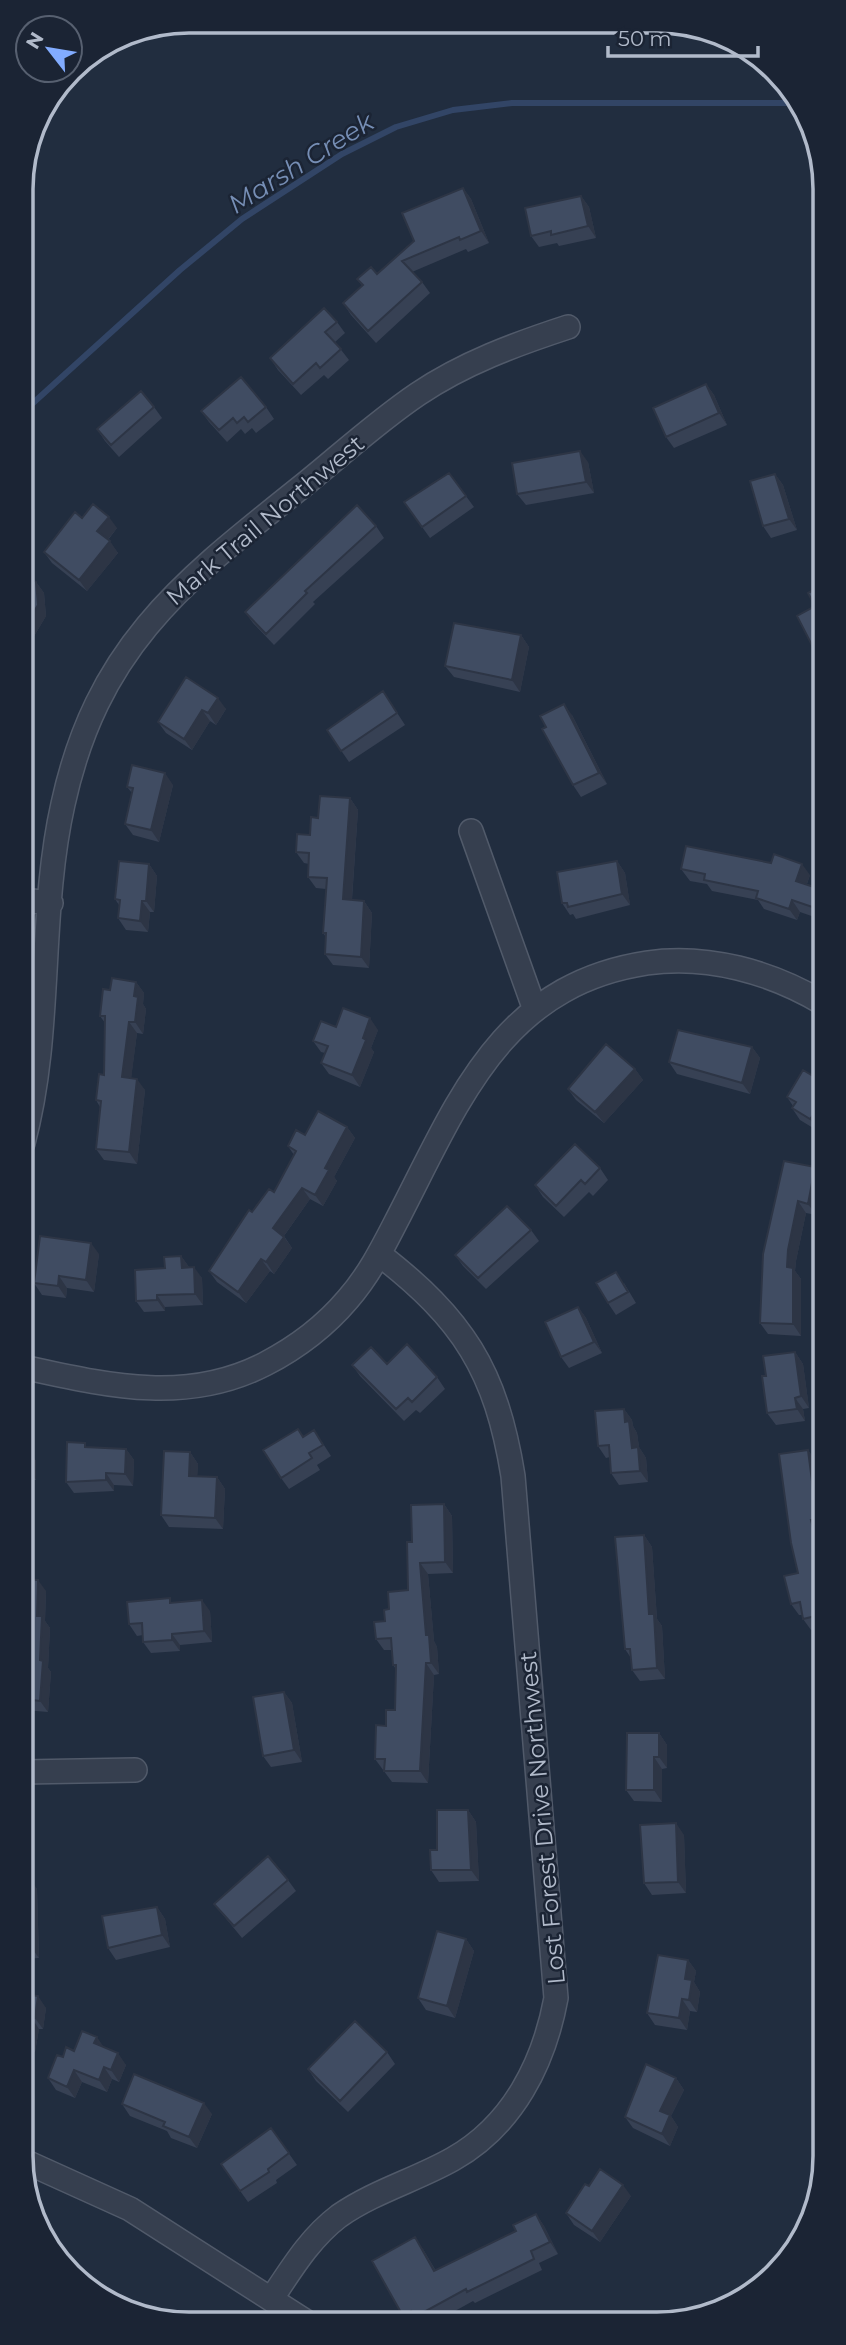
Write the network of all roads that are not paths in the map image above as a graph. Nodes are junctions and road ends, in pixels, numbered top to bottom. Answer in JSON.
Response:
{"nodes":[{"id":1,"x":568,"y":327,"type":"dead end"},
{"id":2,"x":471,"y":831,"type":"dead end"},
{"id":3,"x":34,"y":901,"type":"edge"},
{"id":4,"x":51,"y":902,"type":"junction"},
{"id":5,"x":813,"y":998,"type":"edge"},
{"id":6,"x":535,"y":1010,"type":"junction"},
{"id":7,"x":34,"y":1086,"type":"edge"},
{"id":8,"x":379,"y":1254,"type":"junction"},
{"id":9,"x":33,"y":1369,"type":"edge"},
{"id":10,"x":135,"y":1770,"type":"dead end"},
{"id":11,"x":33,"y":1772,"type":"edge"},
{"id":12,"x":34,"y":2166,"type":"edge"},
{"id":13,"x":272,"y":2298,"type":"junction"},
{"id":14,"x":292,"y":2312,"type":"edge"}],
"edges":[{"from":1,"to":4,"type":"street","name":"Mark Trail Northwest"},
{"from":2,"to":6,"type":"street"},
{"from":3,"to":4,"type":"street"},
{"from":4,"to":7,"type":"street","name":"Mark Trail Northwest"},
{"from":5,"to":6,"type":"street"},
{"from":6,"to":8,"type":"street"},
{"from":8,"to":9,"type":"street"},
{"from":8,"to":13,"type":"street","name":"Lost Forest Drive Northwest"},
{"from":10,"to":11,"type":"street"},
{"from":12,"to":13,"type":"street"},
{"from":13,"to":14,"type":"street"}]}
